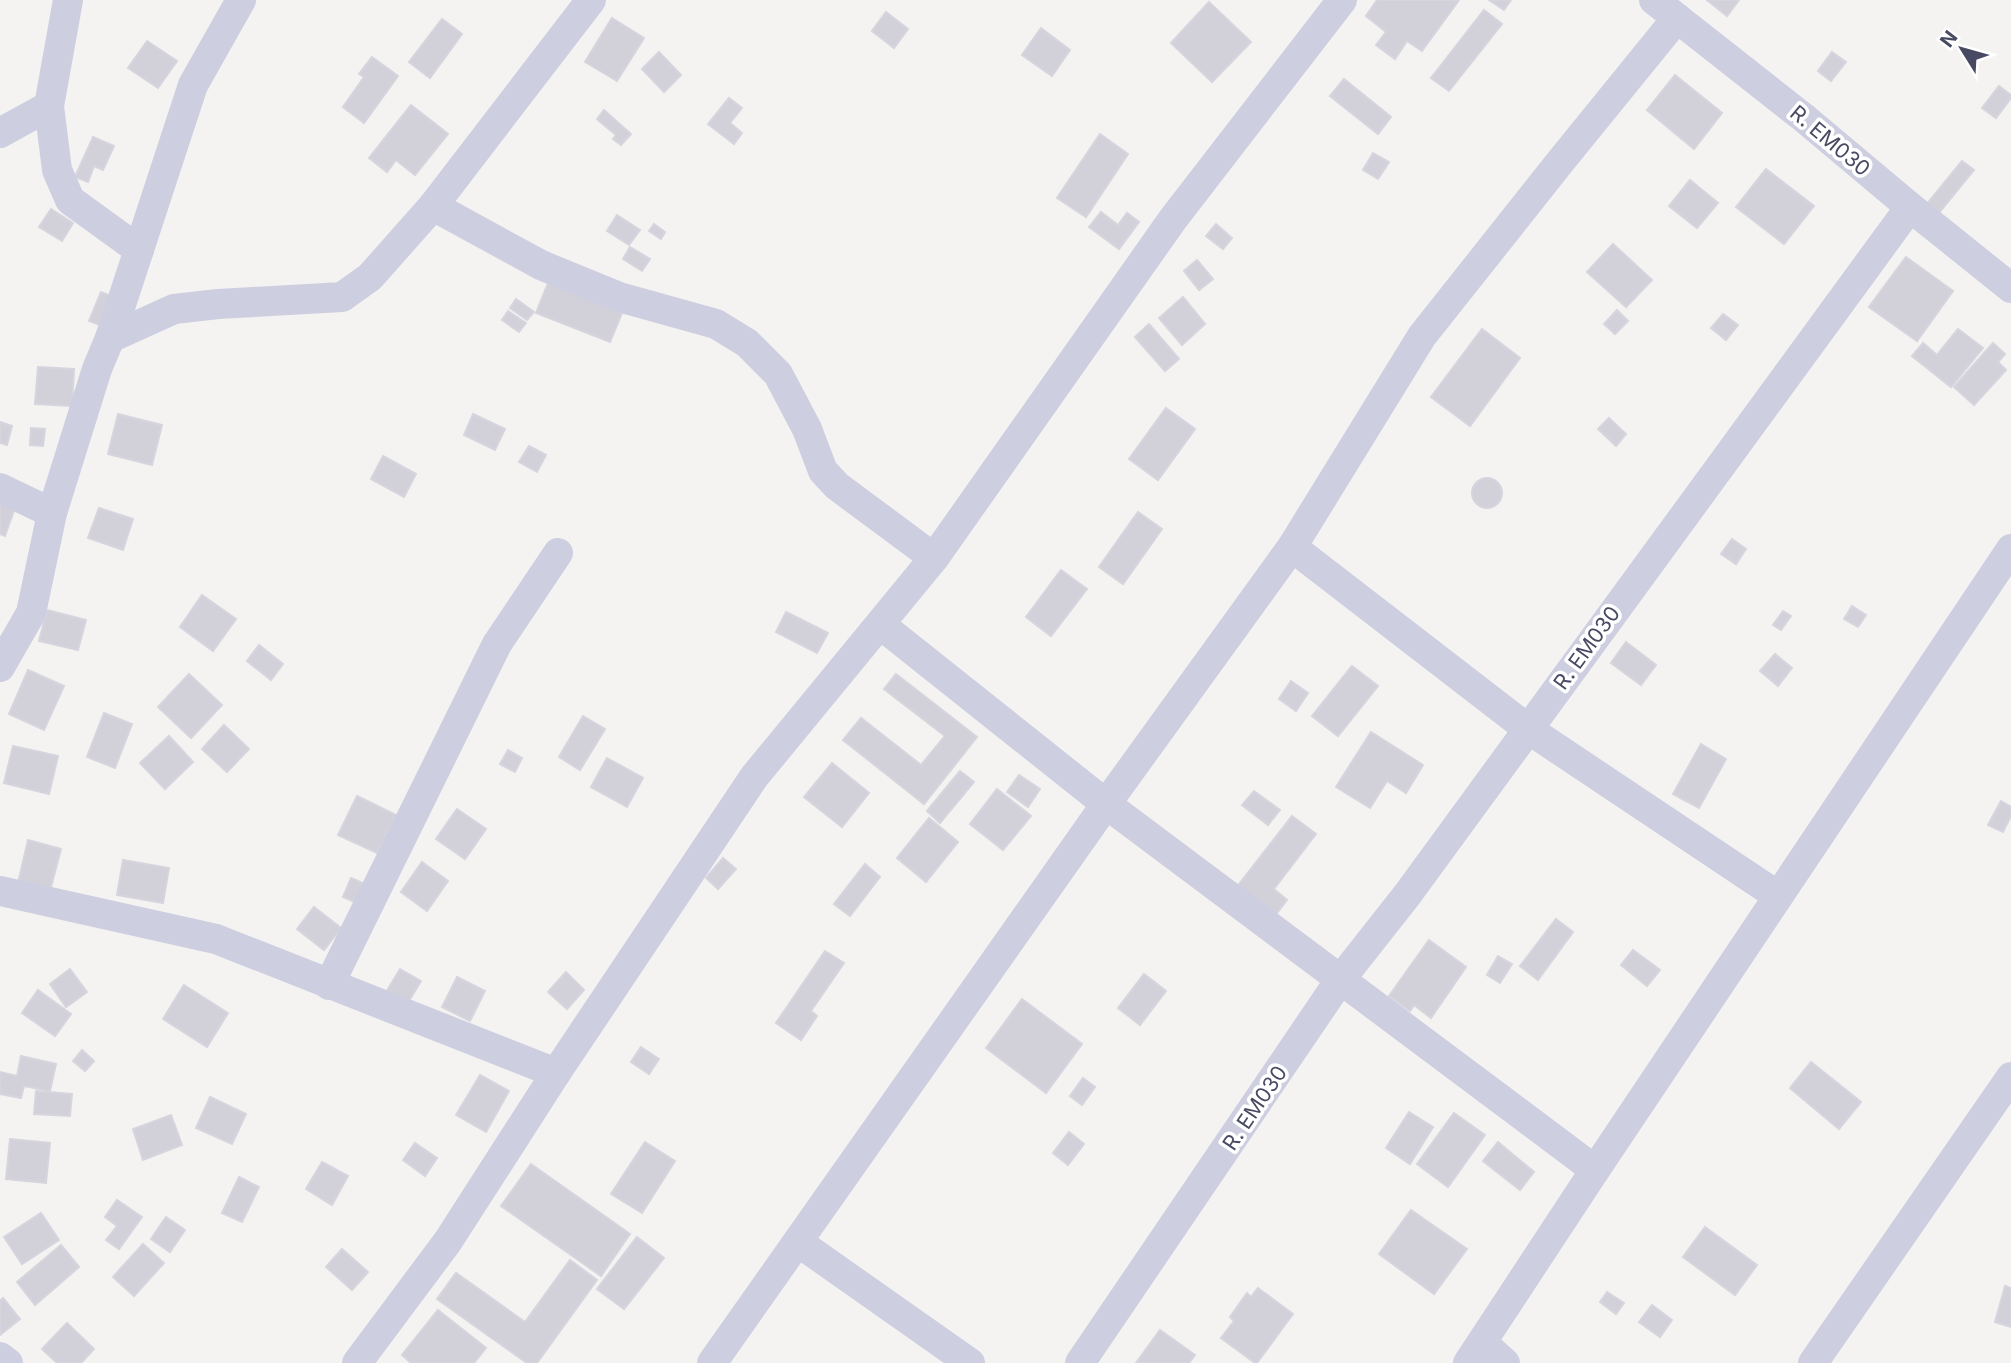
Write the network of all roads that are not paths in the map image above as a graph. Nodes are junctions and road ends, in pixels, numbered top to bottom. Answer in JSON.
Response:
{"nodes":[{"id":1,"x":68,"y":0,"type":"edge"},
{"id":2,"x":241,"y":0,"type":"edge"},
{"id":3,"x":591,"y":0,"type":"edge"},
{"id":4,"x":1342,"y":0,"type":"edge"},
{"id":5,"x":1654,"y":0,"type":"edge"},
{"id":6,"x":1677,"y":19,"type":"junction"},
{"id":7,"x":49,"y":106,"type":"junction"},
{"id":8,"x":0,"y":133,"type":"edge"},
{"id":9,"x":433,"y":206,"type":"junction"},
{"id":10,"x":1910,"y":207,"type":"junction"},
{"id":11,"x":139,"y":250,"type":"junction"},
{"id":12,"x":2011,"y":288,"type":"edge"},
{"id":13,"x":110,"y":338,"type":"junction"},
{"id":14,"x":0,"y":488,"type":"edge"},
{"id":15,"x":52,"y":513,"type":"junction"},
{"id":16,"x":1292,"y":547,"type":"junction"},
{"id":17,"x":2011,"y":549,"type":"edge"},
{"id":18,"x":558,"y":553,"type":"dead end"},
{"id":19,"x":934,"y":558,"type":"junction"},
{"id":20,"x":881,"y":625,"type":"junction"},
{"id":21,"x":0,"y":667,"type":"edge"},
{"id":22,"x":1528,"y":729,"type":"junction"},
{"id":23,"x":1106,"y":804,"type":"junction"},
{"id":24,"x":0,"y":891,"type":"edge"},
{"id":25,"x":1778,"y":896,"type":"junction"},
{"id":26,"x":1340,"y":981,"type":"junction"},
{"id":27,"x":329,"y":985,"type":"junction"},
{"id":28,"x":556,"y":1073,"type":"junction"},
{"id":29,"x":2011,"y":1077,"type":"edge"},
{"id":30,"x":1595,"y":1170,"type":"junction"},
{"id":31,"x":798,"y":1241,"type":"junction"},
{"id":32,"x":1476,"y":1353,"type":"edge"},
{"id":33,"x":0,"y":1357,"type":"edge"},
{"id":34,"x":8,"y":1363,"type":"edge"},
{"id":35,"x":357,"y":1363,"type":"edge"},
{"id":36,"x":712,"y":1363,"type":"edge"},
{"id":37,"x":970,"y":1363,"type":"edge"},
{"id":38,"x":1080,"y":1363,"type":"edge"},
{"id":39,"x":1505,"y":1363,"type":"edge"},
{"id":40,"x":1812,"y":1363,"type":"edge"}],
"edges":[{"from":1,"to":7,"type":"street"},
{"from":2,"to":11,"type":"street"},
{"from":3,"to":9,"type":"street"},
{"from":4,"to":19,"type":"street"},
{"from":5,"to":6,"type":"street","name":"R. EM030"},
{"from":6,"to":10,"type":"street","name":"R. EM030"},
{"from":6,"to":16,"type":"street"},
{"from":7,"to":8,"type":"street"},
{"from":7,"to":11,"type":"street"},
{"from":9,"to":13,"type":"street"},
{"from":9,"to":19,"type":"street"},
{"from":10,"to":12,"type":"street"},
{"from":10,"to":22,"type":"street","name":"R. EM030"},
{"from":11,"to":13,"type":"street"},
{"from":13,"to":15,"type":"street"},
{"from":14,"to":15,"type":"street"},
{"from":15,"to":21,"type":"street"},
{"from":16,"to":22,"type":"street"},
{"from":16,"to":23,"type":"street"},
{"from":17,"to":25,"type":"street"},
{"from":18,"to":27,"type":"street"},
{"from":19,"to":20,"type":"street"},
{"from":20,"to":23,"type":"street"},
{"from":20,"to":28,"type":"street"},
{"from":22,"to":25,"type":"street"},
{"from":22,"to":26,"type":"street","name":"R. EM030"},
{"from":23,"to":26,"type":"street"},
{"from":23,"to":31,"type":"street"},
{"from":24,"to":27,"type":"street"},
{"from":25,"to":30,"type":"street"},
{"from":26,"to":30,"type":"street"},
{"from":26,"to":38,"type":"street","name":"R. EM030"},
{"from":27,"to":28,"type":"street"},
{"from":28,"to":35,"type":"street"},
{"from":29,"to":40,"type":"street"},
{"from":30,"to":32,"type":"street"},
{"from":31,"to":36,"type":"street"},
{"from":31,"to":37,"type":"street"},
{"from":32,"to":39,"type":"street"},
{"from":33,"to":34,"type":"street"}]}
